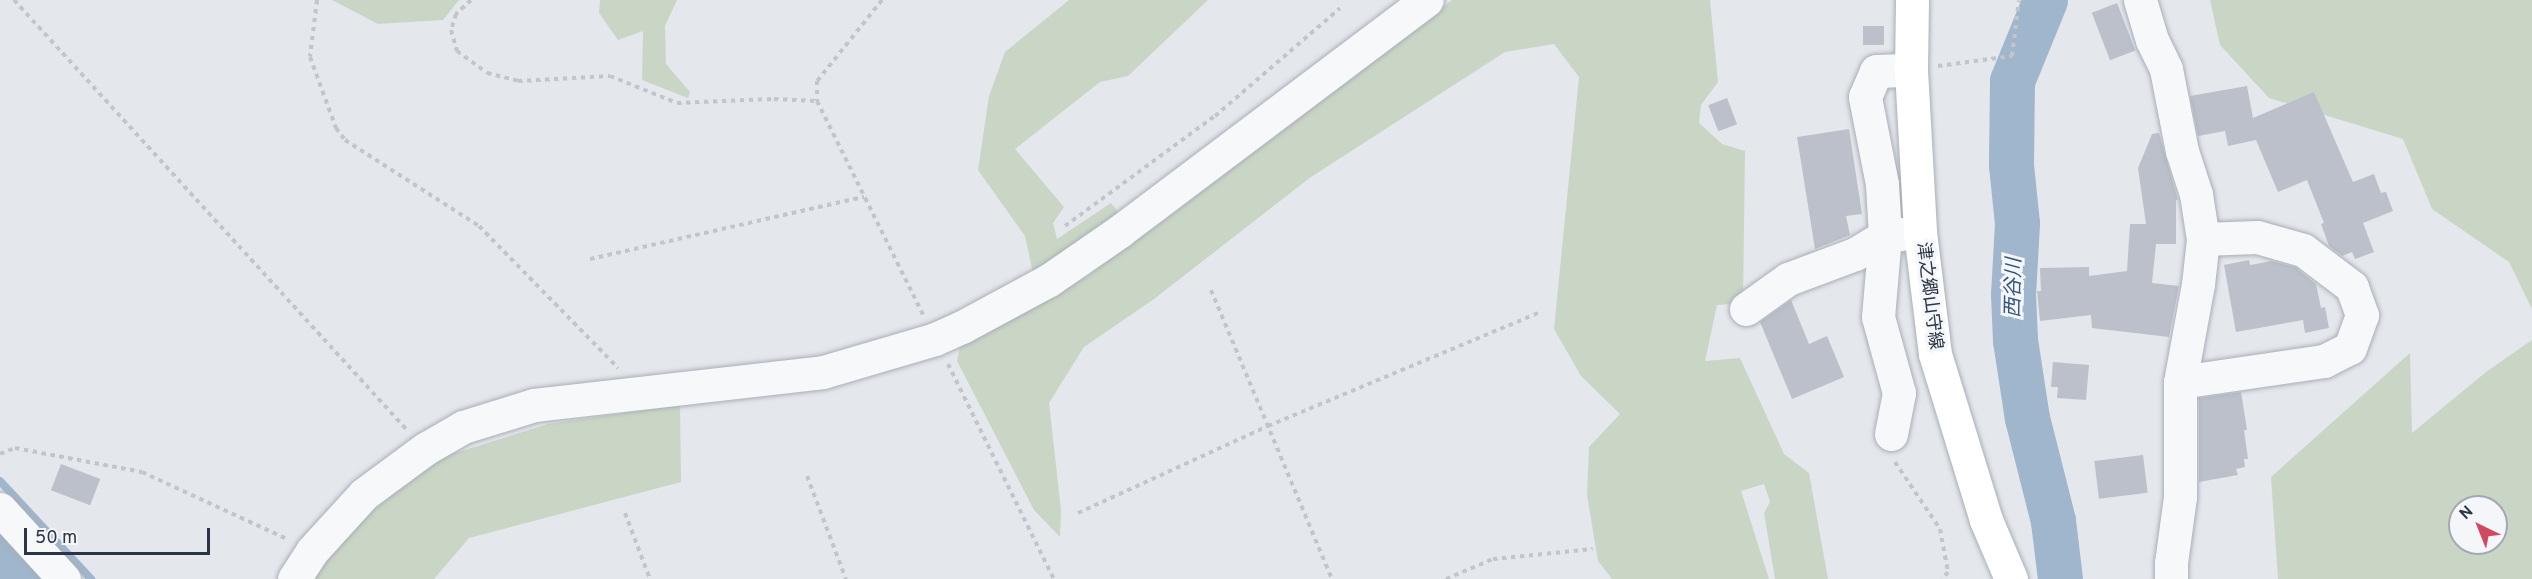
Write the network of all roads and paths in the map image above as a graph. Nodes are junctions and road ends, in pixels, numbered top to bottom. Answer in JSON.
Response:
{"nodes":[{"id":1,"x":14,"y":0,"type":"edge"},
{"id":2,"x":317,"y":0,"type":"edge"},
{"id":3,"x":471,"y":0,"type":"edge"},
{"id":4,"x":882,"y":0,"type":"edge"},
{"id":5,"x":1427,"y":0,"type":"edge"},
{"id":6,"x":1912,"y":0,"type":"edge"},
{"id":7,"x":2019,"y":0,"type":"edge"},
{"id":8,"x":2140,"y":0,"type":"edge"},
{"id":9,"x":1340,"y":8,"type":"dead end"},
{"id":10,"x":1911,"y":70,"type":"junction"},
{"id":11,"x":817,"y":101,"type":"junction"},
{"id":12,"x":864,"y":197,"type":"junction"},
{"id":13,"x":1065,"y":226,"type":"dead end"},
{"id":14,"x":1920,"y":232,"type":"junction"},
{"id":15,"x":1885,"y":236,"type":"junction"},
{"id":16,"x":2203,"y":239,"type":"junction"},
{"id":17,"x":590,"y":259,"type":"dead end"},
{"id":18,"x":1211,"y":290,"type":"dead end"},
{"id":19,"x":1746,"y":309,"type":"dead end"},
{"id":20,"x":1541,"y":312,"type":"dead end"},
{"id":21,"x":935,"y":339,"type":"junction"},
{"id":22,"x":2180,"y":382,"type":"junction"},
{"id":23,"x":634,"y":393,"type":"junction"},
{"id":24,"x":1268,"y":426,"type":"junction"},
{"id":25,"x":1891,"y":434,"type":"joint"},
{"id":26,"x":425,"y":449,"type":"junction"},
{"id":27,"x":0,"y":454,"type":"edge"},
{"id":28,"x":807,"y":476,"type":"dead end"},
{"id":29,"x":0,"y":510,"type":"edge"},
{"id":30,"x":624,"y":513,"type":"dead end"},
{"id":31,"x":1078,"y":513,"type":"dead end"},
{"id":32,"x":1593,"y":549,"type":"dead end"},
{"id":33,"x":312,"y":551,"type":"junction"},
{"id":34,"x":64,"y":579,"type":"edge"},
{"id":35,"x":294,"y":579,"type":"edge"},
{"id":36,"x":650,"y":579,"type":"edge"},
{"id":37,"x":846,"y":579,"type":"edge"},
{"id":38,"x":1054,"y":579,"type":"edge"},
{"id":39,"x":1332,"y":579,"type":"edge"},
{"id":40,"x":1446,"y":579,"type":"edge"},
{"id":41,"x":1942,"y":579,"type":"edge"},
{"id":42,"x":2011,"y":579,"type":"edge"},
{"id":43,"x":2171,"y":579,"type":"edge"}],
"edges":[{"from":1,"to":26,"type":"path"},
{"from":2,"to":23,"type":"path"},
{"from":3,"to":11,"type":"path"},
{"from":4,"to":11,"type":"path"},
{"from":5,"to":21,"type":"street"},
{"from":6,"to":10,"type":"main road","name":"津之郷山守線"},
{"from":7,"to":10,"type":"path"},
{"from":8,"to":16,"type":"street"},
{"from":9,"to":13,"type":"path"},
{"from":10,"to":14,"type":"main road","name":"津之郷山守線"},
{"from":10,"to":15,"type":"street"},
{"from":11,"to":12,"type":"path"},
{"from":12,"to":17,"type":"path"},
{"from":12,"to":21,"type":"path"},
{"from":14,"to":15,"type":"street"},
{"from":14,"to":42,"type":"main road","name":"津之郷山守線"},
{"from":15,"to":19,"type":"street"},
{"from":15,"to":25,"type":"street"},
{"from":16,"to":22,"type":"street"},
{"from":16,"to":22,"type":"street"},
{"from":18,"to":24,"type":"path"},
{"from":20,"to":24,"type":"path"},
{"from":21,"to":23,"type":"street"},
{"from":21,"to":38,"type":"path"},
{"from":22,"to":43,"type":"street"},
{"from":23,"to":26,"type":"street"},
{"from":24,"to":31,"type":"path"},
{"from":24,"to":39,"type":"path"},
{"from":25,"to":41,"type":"path"},
{"from":26,"to":33,"type":"street"},
{"from":27,"to":33,"type":"path"},
{"from":28,"to":37,"type":"path"},
{"from":29,"to":34,"type":"street"},
{"from":30,"to":36,"type":"path"},
{"from":32,"to":40,"type":"path"},
{"from":33,"to":35,"type":"street"}]}
